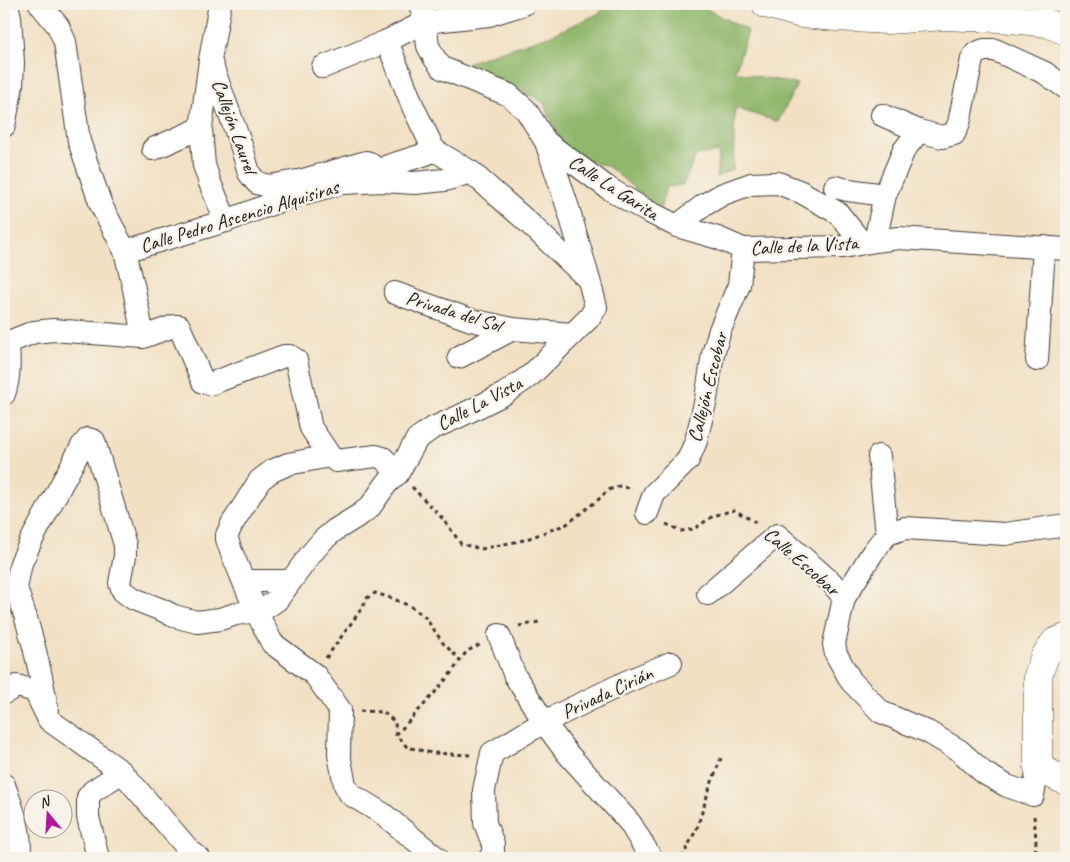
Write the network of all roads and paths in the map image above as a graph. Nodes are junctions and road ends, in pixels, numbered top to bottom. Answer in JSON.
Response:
{"nodes":[{"id":1,"x":40,"y":4,"type":"edge"},
{"id":2,"x":220,"y":4,"type":"edge"},
{"id":3,"x":524,"y":4,"type":"edge"},
{"id":4,"x":767,"y":4,"type":"edge"},
{"id":5,"x":7,"y":12,"type":"edge"},
{"id":6,"x":422,"y":13,"type":"edge"},
{"id":7,"x":1066,"y":32,"type":"edge"},
{"id":8,"x":387,"y":41,"type":"junction"},
{"id":9,"x":210,"y":60,"type":"junction"},
{"id":10,"x":323,"y":67,"type":"dead end"},
{"id":11,"x":1066,"y":88,"type":"edge"},
{"id":12,"x":882,"y":115,"type":"dead end"},
{"id":13,"x":5,"y":117,"type":"edge"},
{"id":14,"x":202,"y":128,"type":"junction"},
{"id":15,"x":919,"y":131,"type":"junction"},
{"id":16,"x":546,"y":142,"type":"junction"},
{"id":17,"x":153,"y":149,"type":"dead end"},
{"id":18,"x":434,"y":150,"type":"junction"},
{"id":19,"x":472,"y":172,"type":"junction"},
{"id":20,"x":381,"y":176,"type":"junction"},
{"id":21,"x":835,"y":187,"type":"dead end"},
{"id":22,"x":885,"y":195,"type":"junction"},
{"id":23,"x":226,"y":221,"type":"junction"},
{"id":24,"x":677,"y":226,"type":"junction"},
{"id":25,"x":869,"y":242,"type":"junction"},
{"id":26,"x":1044,"y":247,"type":"junction"},
{"id":27,"x":1066,"y":248,"type":"edge"},
{"id":28,"x":743,"y":249,"type":"junction"},
{"id":29,"x":125,"y":251,"type":"junction"},
{"id":30,"x":590,"y":280,"type":"junction"},
{"id":31,"x":395,"y":293,"type":"dead end"},
{"id":32,"x":513,"y":329,"type":"junction"},
{"id":33,"x":572,"y":334,"type":"junction"},
{"id":34,"x":143,"y":337,"type":"junction"},
{"id":35,"x":5,"y":345,"type":"edge"},
{"id":36,"x":459,"y":357,"type":"dead end"},
{"id":37,"x":1037,"y":360,"type":"dead end"},
{"id":38,"x":4,"y":394,"type":"edge"},
{"id":39,"x":330,"y":456,"type":"junction"},
{"id":40,"x":879,"y":456,"type":"dead end"},
{"id":41,"x":398,"y":473,"type":"junction"},
{"id":42,"x":620,"y":486,"type":"dead end"},
{"id":43,"x":647,"y":513,"type":"joint"},
{"id":44,"x":1066,"y":525,"type":"edge"},
{"id":45,"x":887,"y":534,"type":"junction"},
{"id":46,"x":777,"y":535,"type":"junction"},
{"id":47,"x":244,"y":581,"type":"junction"},
{"id":48,"x":290,"y":581,"type":"junction"},
{"id":49,"x":10,"y":590,"type":"edge"},
{"id":50,"x":708,"y":594,"type":"dead end"},
{"id":51,"x":844,"y":598,"type":"junction"},
{"id":52,"x":256,"y":611,"type":"junction"},
{"id":53,"x":539,"y":622,"type":"dead end"},
{"id":54,"x":499,"y":635,"type":"junction"},
{"id":55,"x":1066,"y":638,"type":"edge"},
{"id":56,"x":460,"y":660,"type":"junction"},
{"id":57,"x":670,"y":663,"type":"dead end"},
{"id":58,"x":314,"y":675,"type":"junction"},
{"id":59,"x":4,"y":693,"type":"edge"},
{"id":60,"x":340,"y":710,"type":"junction"},
{"id":61,"x":49,"y":720,"type":"junction"},
{"id":62,"x":544,"y":722,"type":"junction"},
{"id":63,"x":396,"y":735,"type":"junction"},
{"id":64,"x":492,"y":753,"type":"junction"},
{"id":65,"x":721,"y":758,"type":"dead end"},
{"id":66,"x":1038,"y":768,"type":"junction"},
{"id":67,"x":122,"y":772,"type":"junction"},
{"id":68,"x":1066,"y":781,"type":"edge"},
{"id":69,"x":7,"y":794,"type":"edge"},
{"id":70,"x":1033,"y":795,"type":"junction"},
{"id":71,"x":19,"y":858,"type":"edge"},
{"id":72,"x":98,"y":858,"type":"edge"},
{"id":73,"x":199,"y":858,"type":"edge"},
{"id":74,"x":438,"y":858,"type":"edge"},
{"id":75,"x":490,"y":858,"type":"edge"},
{"id":76,"x":651,"y":858,"type":"edge"},
{"id":77,"x":682,"y":858,"type":"edge"},
{"id":78,"x":1035,"y":858,"type":"edge"}],
"edges":[{"from":1,"to":29,"type":"street"},
{"from":2,"to":9,"type":"street"},
{"from":3,"to":6,"type":"street"},
{"from":4,"to":7,"type":"main road"},
{"from":5,"to":13,"type":"street"},
{"from":6,"to":8,"type":"street"},
{"from":6,"to":16,"type":"street"},
{"from":8,"to":10,"type":"street"},
{"from":8,"to":18,"type":"street"},
{"from":9,"to":14,"type":"street"},
{"from":9,"to":20,"type":"street","name":"Callejón Laurel"},
{"from":11,"to":15,"type":"street"},
{"from":12,"to":15,"type":"street"},
{"from":14,"to":17,"type":"street"},
{"from":14,"to":23,"type":"street"},
{"from":15,"to":22,"type":"street"},
{"from":16,"to":24,"type":"street","name":"Calle La Garita"},
{"from":16,"to":30,"type":"street","name":"Calle La Vista"},
{"from":18,"to":19,"type":"street"},
{"from":18,"to":20,"type":"street"},
{"from":19,"to":20,"type":"street","name":"Calle Pedro Ascencio Alquisiras"},
{"from":19,"to":30,"type":"street"},
{"from":20,"to":23,"type":"street","name":"Calle Pedro Ascencio Alquisiras"},
{"from":21,"to":22,"type":"street"},
{"from":22,"to":25,"type":"street"},
{"from":23,"to":29,"type":"street","name":"Calle Pedro Ascencio Alquisiras"},
{"from":24,"to":25,"type":"street","name":"Calle La Garita"},
{"from":24,"to":28,"type":"street","name":"Calle de la Vista"},
{"from":25,"to":26,"type":"street"},
{"from":25,"to":28,"type":"street","name":"Calle de la Vista"},
{"from":26,"to":27,"type":"street"},
{"from":26,"to":37,"type":"street"},
{"from":28,"to":43,"type":"street","name":"Callejón Escobar"},
{"from":29,"to":34,"type":"street"},
{"from":30,"to":33,"type":"street","name":"Calle La Vista"},
{"from":31,"to":32,"type":"street","name":"Privada del Sol"},
{"from":32,"to":33,"type":"street","name":"Privada del Sol"},
{"from":32,"to":36,"type":"street","name":"Privada del Sol"},
{"from":33,"to":41,"type":"street","name":"Calle La Vista"},
{"from":34,"to":35,"type":"street"},
{"from":34,"to":39,"type":"street"},
{"from":35,"to":38,"type":"street"},
{"from":39,"to":41,"type":"street"},
{"from":39,"to":47,"type":"street"},
{"from":40,"to":45,"type":"street"},
{"from":41,"to":42,"type":"path"},
{"from":41,"to":48,"type":"street","name":"Calle La Vista"},
{"from":43,"to":46,"type":"path","name":"Calle Escobar"},
{"from":44,"to":45,"type":"street"},
{"from":45,"to":51,"type":"street"},
{"from":46,"to":50,"type":"street"},
{"from":46,"to":51,"type":"street","name":"Calle Escobar"},
{"from":47,"to":48,"type":"street"},
{"from":47,"to":52,"type":"street"},
{"from":48,"to":52,"type":"street","name":"Calle La Vista"},
{"from":49,"to":52,"type":"street","name":"Calle La Vista"},
{"from":49,"to":61,"type":"street"},
{"from":51,"to":70,"type":"street","name":"Calle Escobar"},
{"from":52,"to":58,"type":"street"},
{"from":53,"to":54,"type":"path"},
{"from":54,"to":56,"type":"path"},
{"from":54,"to":62,"type":"street"},
{"from":55,"to":66,"type":"main road"},
{"from":56,"to":58,"type":"path"},
{"from":56,"to":63,"type":"path"},
{"from":57,"to":62,"type":"street","name":"Privada Cirián"},
{"from":58,"to":60,"type":"street"},
{"from":59,"to":61,"type":"street"},
{"from":60,"to":63,"type":"path"},
{"from":60,"to":74,"type":"street"},
{"from":61,"to":67,"type":"street"},
{"from":62,"to":64,"type":"street","name":"Privada Cirián"},
{"from":62,"to":76,"type":"street"},
{"from":63,"to":64,"type":"path"},
{"from":64,"to":75,"type":"street"},
{"from":65,"to":77,"type":"path"},
{"from":66,"to":68,"type":"main road"},
{"from":66,"to":70,"type":"street"},
{"from":67,"to":72,"type":"street"},
{"from":67,"to":73,"type":"street"},
{"from":69,"to":71,"type":"street"},
{"from":70,"to":78,"type":"path"}]}
